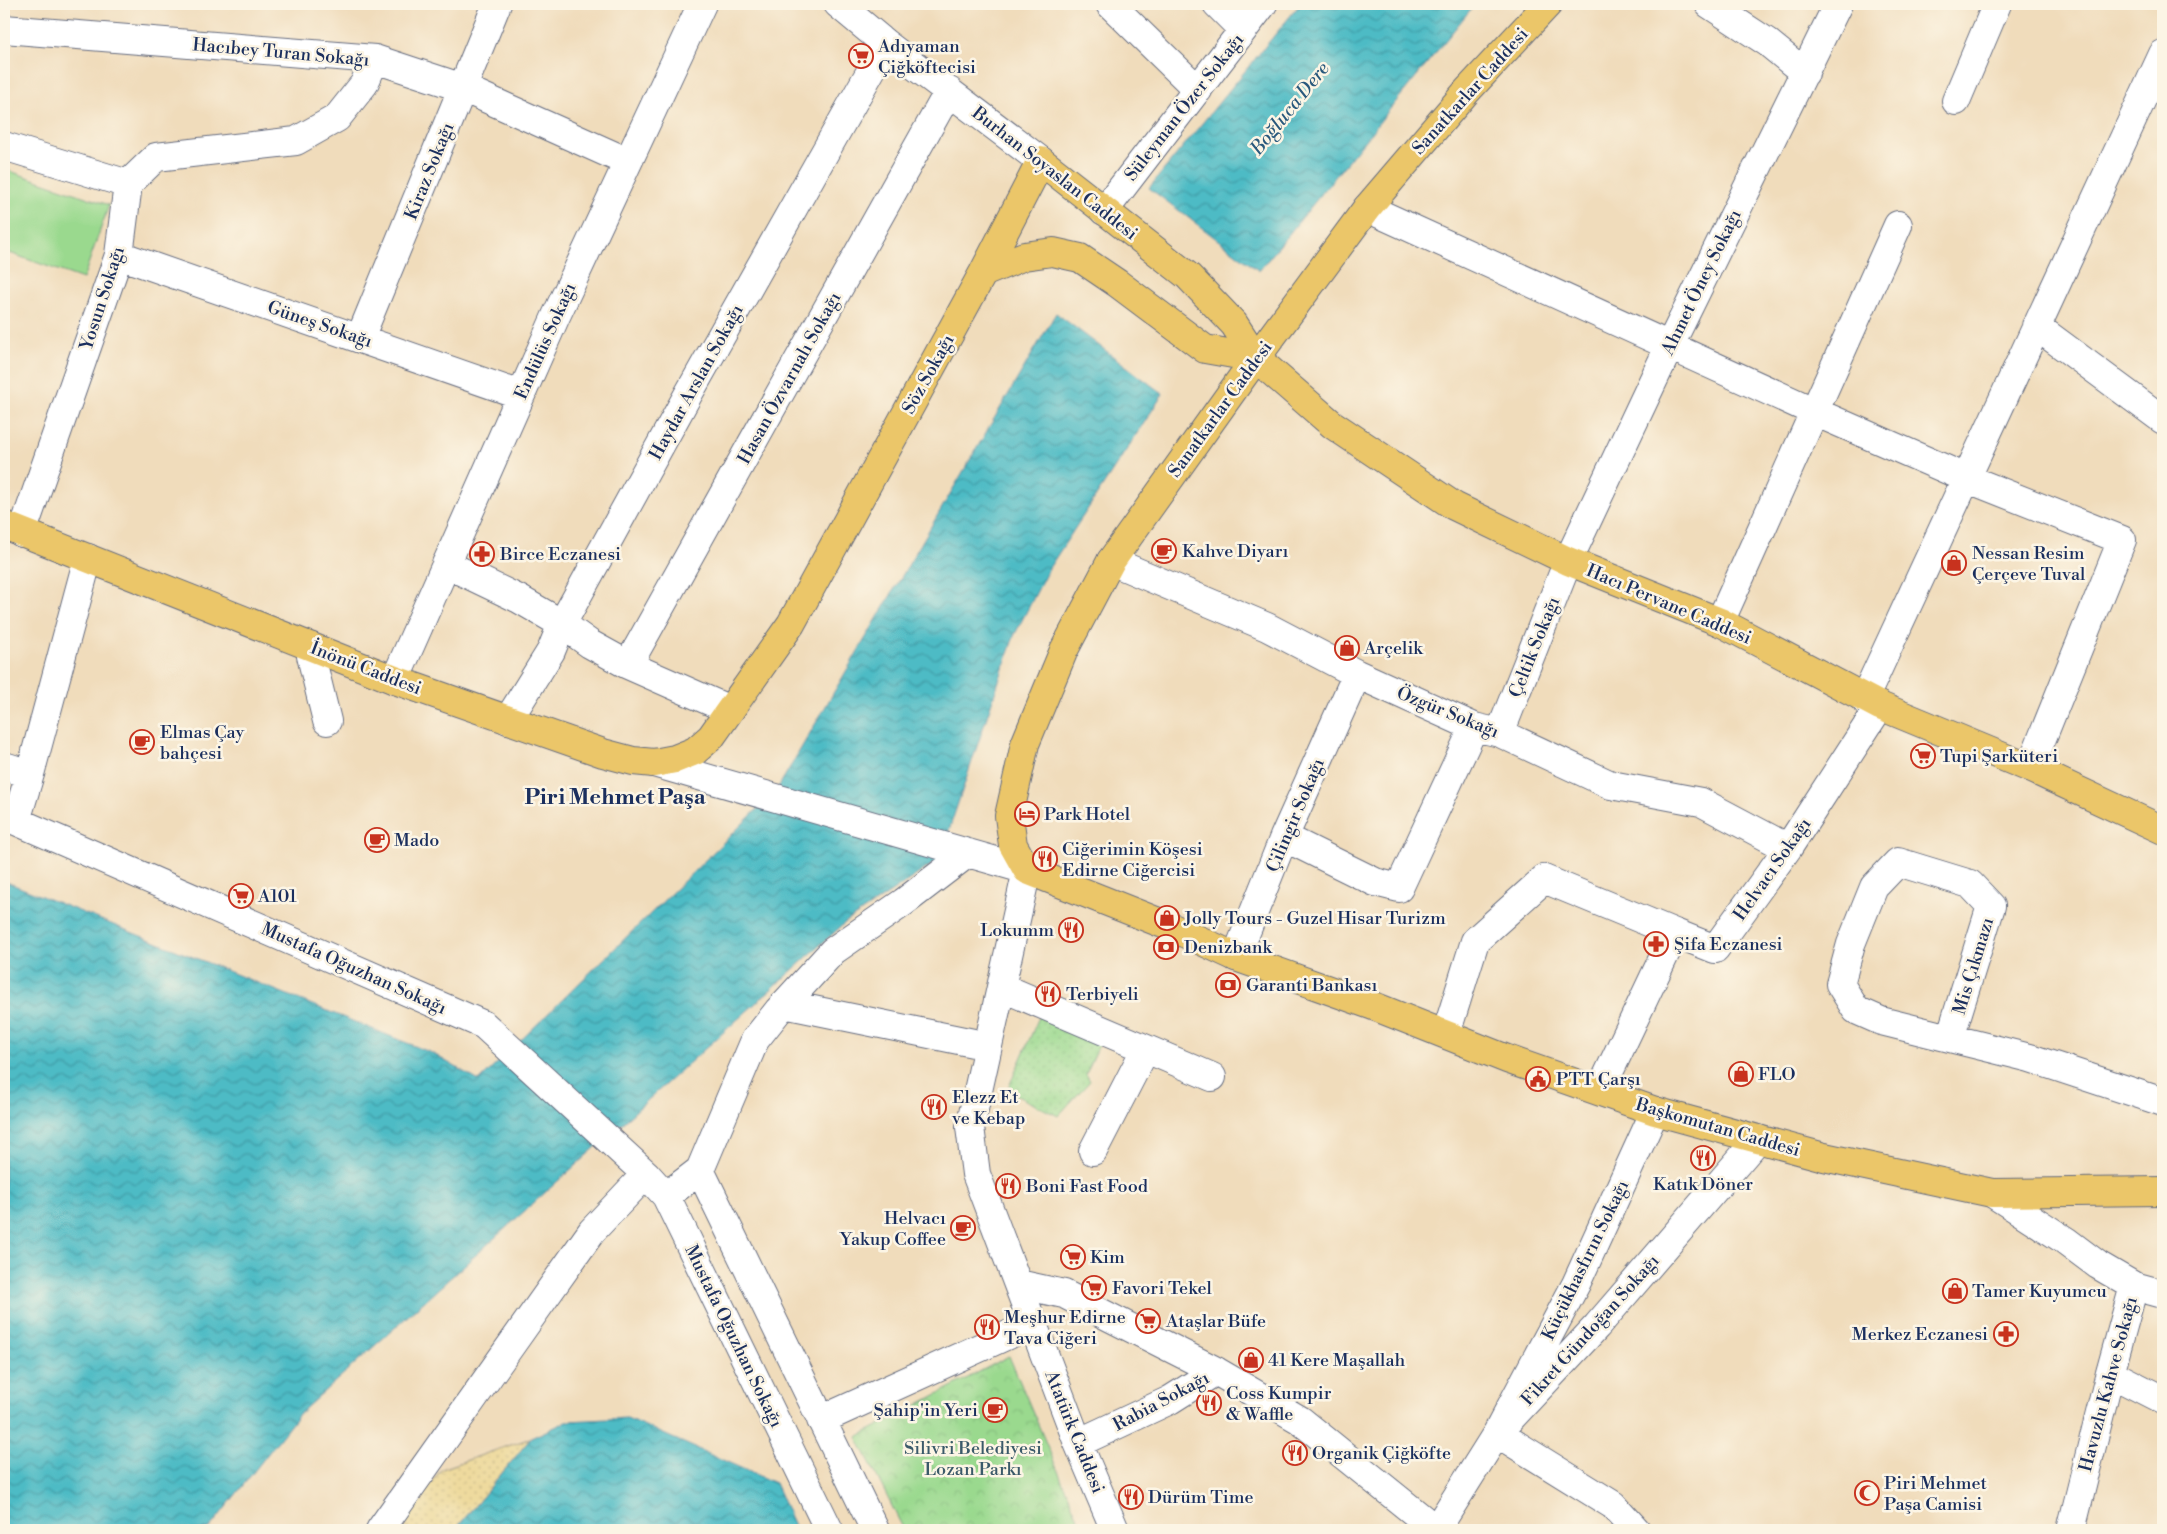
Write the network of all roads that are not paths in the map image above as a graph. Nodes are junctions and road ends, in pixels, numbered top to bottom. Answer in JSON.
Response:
{"nodes":[{"id":1,"x":497,"y":4,"type":"edge"},
{"id":2,"x":702,"y":4,"type":"edge"},
{"id":3,"x":838,"y":4,"type":"edge"},
{"id":4,"x":1110,"y":4,"type":"edge"},
{"id":5,"x":1217,"y":4,"type":"edge"},
{"id":6,"x":1263,"y":4,"type":"edge"},
{"id":7,"x":1548,"y":4,"type":"edge"},
{"id":8,"x":1709,"y":4,"type":"edge"},
{"id":9,"x":1838,"y":4,"type":"edge"},
{"id":10,"x":1997,"y":4,"type":"edge"},
{"id":11,"x":4,"y":29,"type":"edge"},
{"id":12,"x":1243,"y":30,"type":"junction"},
{"id":13,"x":886,"y":44,"type":"junction"},
{"id":14,"x":2163,"y":54,"type":"edge"},
{"id":15,"x":375,"y":59,"type":"junction"},
{"id":16,"x":1805,"y":73,"type":"junction"},
{"id":17,"x":463,"y":88,"type":"junction"},
{"id":18,"x":1198,"y":90,"type":"junction"},
{"id":19,"x":949,"y":91,"type":"junction"},
{"id":20,"x":1956,"y":101,"type":"dead end"},
{"id":21,"x":4,"y":146,"type":"edge"},
{"id":22,"x":1041,"y":161,"type":"junction"},
{"id":23,"x":628,"y":162,"type":"junction"},
{"id":24,"x":128,"y":184,"type":"junction"},
{"id":25,"x":1367,"y":208,"type":"junction"},
{"id":26,"x":1104,"y":211,"type":"junction"},
{"id":27,"x":1898,"y":225,"type":"dead end"},
{"id":28,"x":118,"y":255,"type":"junction"},
{"id":29,"x":983,"y":273,"type":"junction"},
{"id":30,"x":2036,"y":326,"type":"junction"},
{"id":31,"x":360,"y":338,"type":"junction"},
{"id":32,"x":1670,"y":345,"type":"junction"},
{"id":33,"x":1256,"y":358,"type":"junction"},
{"id":34,"x":521,"y":395,"type":"junction"},
{"id":35,"x":1815,"y":412,"type":"junction"},
{"id":36,"x":2163,"y":420,"type":"edge"},
{"id":37,"x":1966,"y":478,"type":"junction"},
{"id":38,"x":10,"y":528,"type":"edge"},
{"id":39,"x":88,"y":558,"type":"junction"},
{"id":40,"x":1111,"y":561,"type":"junction"},
{"id":41,"x":1568,"y":561,"type":"junction"},
{"id":42,"x":446,"y":564,"type":"junction"},
{"id":43,"x":1720,"y":622,"type":"junction"},
{"id":44,"x":562,"y":624,"type":"junction"},
{"id":45,"x":311,"y":647,"type":"junction"},
{"id":46,"x":628,"y":664,"type":"junction"},
{"id":47,"x":1357,"y":674,"type":"junction"},
{"id":48,"x":395,"y":680,"type":"junction"},
{"id":49,"x":1872,"y":703,"type":"junction"},
{"id":50,"x":730,"y":710,"type":"junction"},
{"id":51,"x":508,"y":720,"type":"junction"},
{"id":52,"x":327,"y":721,"type":"dead end"},
{"id":53,"x":1487,"y":730,"type":"junction"},
{"id":54,"x":711,"y":737,"type":"joint"},
{"id":55,"x":654,"y":763,"type":"junction"},
{"id":56,"x":4,"y":766,"type":"edge"},
{"id":57,"x":2030,"y":768,"type":"junction"},
{"id":58,"x":30,"y":774,"type":"junction"},
{"id":59,"x":10,"y":819,"type":"edge"},
{"id":60,"x":2163,"y":830,"type":"edge"},
{"id":61,"x":1284,"y":837,"type":"junction"},
{"id":62,"x":1788,"y":848,"type":"junction"},
{"id":63,"x":961,"y":851,"type":"junction"},
{"id":64,"x":1027,"y":870,"type":"junction"},
{"id":65,"x":1675,"y":933,"type":"junction"},
{"id":66,"x":1236,"y":957,"type":"junction"},
{"id":67,"x":1001,"y":987,"type":"junction"},
{"id":68,"x":784,"y":1004,"type":"junction"},
{"id":69,"x":1446,"y":1034,"type":"junction"},
{"id":70,"x":1950,"y":1038,"type":"junction"},
{"id":71,"x":988,"y":1046,"type":"junction"},
{"id":72,"x":1145,"y":1050,"type":"junction"},
{"id":73,"x":1212,"y":1077,"type":"dead end"},
{"id":74,"x":1600,"y":1091,"type":"junction"},
{"id":75,"x":2163,"y":1102,"type":"edge"},
{"id":76,"x":1655,"y":1111,"type":"junction"},
{"id":77,"x":1758,"y":1139,"type":"junction"},
{"id":78,"x":1092,"y":1151,"type":"dead end"},
{"id":79,"x":700,"y":1170,"type":"junction"},
{"id":80,"x":646,"y":1174,"type":"junction"},
{"id":81,"x":2163,"y":1191,"type":"edge"},
{"id":82,"x":1992,"y":1193,"type":"junction"},
{"id":83,"x":666,"y":1196,"type":"junction"},
{"id":84,"x":1018,"y":1284,"type":"junction"},
{"id":85,"x":2134,"y":1286,"type":"junction"},
{"id":86,"x":2163,"y":1294,"type":"edge"},
{"id":87,"x":1032,"y":1324,"type":"junction"},
{"id":88,"x":1216,"y":1371,"type":"junction"},
{"id":89,"x":2110,"y":1373,"type":"junction"},
{"id":90,"x":2163,"y":1400,"type":"edge"},
{"id":91,"x":821,"y":1420,"type":"junction"},
{"id":92,"x":1497,"y":1434,"type":"junction"},
{"id":93,"x":1078,"y":1443,"type":"junction"},
{"id":94,"x":380,"y":1530,"type":"edge"},
{"id":95,"x":829,"y":1530,"type":"edge"},
{"id":96,"x":875,"y":1530,"type":"edge"},
{"id":97,"x":1115,"y":1530,"type":"edge"},
{"id":98,"x":1433,"y":1530,"type":"edge"},
{"id":99,"x":1636,"y":1530,"type":"edge"},
{"id":100,"x":2071,"y":1530,"type":"edge"}],
"edges":[{"from":1,"to":17,"type":"street","name":"Kiraz Sokağı"},
{"from":2,"to":23,"type":"street","name":"Endülüs Sokağı"},
{"from":3,"to":13,"type":"street","name":"Burhan Soyaslan Caddesi"},
{"from":4,"to":18,"type":"street"},
{"from":5,"to":12,"type":"street"},
{"from":6,"to":12,"type":"street","name":"Süleyman Özer Sokağı"},
{"from":7,"to":25,"type":"main road","name":"Sanatkarlar Caddesi"},
{"from":8,"to":16,"type":"street"},
{"from":9,"to":16,"type":"street","name":"Ahmet Öney Sokağı"},
{"from":10,"to":20,"type":"street"},
{"from":11,"to":15,"type":"street","name":"Hacıbey Turan Sokağı"},
{"from":12,"to":18,"type":"street","name":"Süleyman Özer Sokağı"},
{"from":13,"to":19,"type":"street","name":"Burhan Soyaslan Caddesi"},
{"from":13,"to":44,"type":"street","name":"Haydar Arslan Sokağı"},
{"from":14,"to":30,"type":"street","name":"Helvacı Sokağı"},
{"from":15,"to":17,"type":"street","name":"Hacıbey Turan Sokağı"},
{"from":15,"to":24,"type":"street"},
{"from":16,"to":32,"type":"street","name":"Ahmet Öney Sokağı"},
{"from":17,"to":23,"type":"street","name":"Hacıbey Turan Sokağı"},
{"from":17,"to":31,"type":"street","name":"Kiraz Sokağı"},
{"from":18,"to":26,"type":"street","name":"Süleyman Özer Sokağı"},
{"from":19,"to":22,"type":"street","name":"Burhan Soyaslan Caddesi"},
{"from":19,"to":46,"type":"street","name":"Hasan Özvarnalı Sokağı"},
{"from":21,"to":24,"type":"street"},
{"from":22,"to":26,"type":"main road","name":"Burhan Soyaslan Caddesi"},
{"from":22,"to":29,"type":"main road","name":"Söz Sokağı"},
{"from":23,"to":34,"type":"street","name":"Endülüs Sokağı"},
{"from":24,"to":28,"type":"street","name":"Yosun Sokağı"},
{"from":25,"to":32,"type":"street"},
{"from":25,"to":33,"type":"main road","name":"Sanatkarlar Caddesi"},
{"from":26,"to":33,"type":"main road","name":"Burhan Soyaslan Caddesi"},
{"from":27,"to":35,"type":"street"},
{"from":28,"to":31,"type":"street","name":"Güneş Sokağı"},
{"from":28,"to":38,"type":"street","name":"Yosun Sokağı"},
{"from":29,"to":33,"type":"main road"},
{"from":29,"to":50,"type":"main road","name":"Söz Sokağı"},
{"from":30,"to":36,"type":"street"},
{"from":30,"to":37,"type":"street","name":"Helvacı Sokağı"},
{"from":31,"to":34,"type":"street","name":"Güneş Sokağı"},
{"from":32,"to":35,"type":"street"},
{"from":32,"to":41,"type":"street","name":"Ahmet Öney Sokağı"},
{"from":33,"to":40,"type":"main road","name":"Sanatkarlar Caddesi"},
{"from":33,"to":41,"type":"main road","name":"Hacı Pervane Caddesi"},
{"from":34,"to":42,"type":"street","name":"Endülüs Sokağı"},
{"from":35,"to":37,"type":"street"},
{"from":35,"to":43,"type":"street"},
{"from":37,"to":49,"type":"street","name":"Helvacı Sokağı"},
{"from":37,"to":57,"type":"street"},
{"from":38,"to":39,"type":"main road","name":"İnönü Caddesi"},
{"from":39,"to":45,"type":"main road","name":"İnönü Caddesi"},
{"from":39,"to":58,"type":"street"},
{"from":40,"to":47,"type":"street","name":"Özgür Sokağı"},
{"from":40,"to":64,"type":"main road","name":"Sanatkarlar Caddesi"},
{"from":41,"to":43,"type":"main road","name":"Hacı Pervane Caddesi"},
{"from":41,"to":53,"type":"street","name":"Çeltik Sokağı"},
{"from":42,"to":44,"type":"street"},
{"from":42,"to":48,"type":"street","name":"Endülüs Sokağı"},
{"from":43,"to":49,"type":"main road","name":"Hacı Pervane Caddesi"},
{"from":44,"to":46,"type":"street"},
{"from":44,"to":51,"type":"street","name":"Haydar Arslan Sokağı"},
{"from":45,"to":48,"type":"main road","name":"İnönü Caddesi"},
{"from":45,"to":52,"type":"street"},
{"from":46,"to":50,"type":"street"},
{"from":47,"to":53,"type":"street","name":"Özgür Sokağı"},
{"from":47,"to":61,"type":"street","name":"Çilingir Sokağı"},
{"from":48,"to":51,"type":"main road","name":"İnönü Caddesi"},
{"from":49,"to":57,"type":"main road","name":"Hacı Pervane Caddesi"},
{"from":49,"to":62,"type":"street","name":"Helvacı Sokağı"},
{"from":50,"to":54,"type":"main road","name":"Söz Sokağı"},
{"from":51,"to":55,"type":"main road","name":"İnönü Caddesi"},
{"from":53,"to":61,"type":"street","name":"Çeltik Sokağı"},
{"from":53,"to":62,"type":"street","name":"Özgür Sokağı"},
{"from":54,"to":55,"type":"main road","name":"İnönü Caddesi"},
{"from":55,"to":63,"type":"street","name":"Başkomutan Caddesi"},
{"from":56,"to":58,"type":"street"},
{"from":57,"to":60,"type":"main road","name":"Hacı Pervane Caddesi"},
{"from":58,"to":59,"type":"street"},
{"from":59,"to":80,"type":"street","name":"Mustafa Oğuzhan Sokağı"},
{"from":61,"to":66,"type":"street","name":"Çilingir Sokağı"},
{"from":62,"to":65,"type":"street","name":"Helvacı Sokağı"},
{"from":63,"to":64,"type":"street","name":"Başkomutan Caddesi"},
{"from":63,"to":68,"type":"street"},
{"from":64,"to":66,"type":"main road","name":"Başkomutan Caddesi"},
{"from":64,"to":67,"type":"street","name":"Atatürk Caddesi"},
{"from":65,"to":69,"type":"street"},
{"from":65,"to":74,"type":"street"},
{"from":66,"to":69,"type":"main road","name":"Başkomutan Caddesi"},
{"from":67,"to":71,"type":"street","name":"Atatürk Caddesi"},
{"from":67,"to":72,"type":"street"},
{"from":68,"to":71,"type":"street"},
{"from":68,"to":79,"type":"street"},
{"from":69,"to":74,"type":"main road","name":"Başkomutan Caddesi"},
{"from":70,"to":70,"type":"street","name":"Mis Çıkmazı"},
{"from":70,"to":75,"type":"street","name":"Mis Çıkmazı"},
{"from":71,"to":84,"type":"street","name":"Atatürk Caddesi"},
{"from":72,"to":73,"type":"street"},
{"from":72,"to":78,"type":"street"},
{"from":74,"to":76,"type":"main road","name":"Başkomutan Caddesi"},
{"from":76,"to":77,"type":"main road","name":"Başkomutan Caddesi"},
{"from":76,"to":92,"type":"street","name":"Küçükhasfırın Sokağı"},
{"from":77,"to":82,"type":"main road","name":"Başkomutan Caddesi"},
{"from":77,"to":92,"type":"street","name":"Fikret Gündoğan Sokağı"},
{"from":79,"to":83,"type":"street"},
{"from":79,"to":91,"type":"street"},
{"from":80,"to":83,"type":"street","name":"Mustafa Oğuzhan Sokağı"},
{"from":80,"to":94,"type":"street"},
{"from":81,"to":82,"type":"main road","name":"Başkomutan Caddesi"},
{"from":82,"to":85,"type":"street","name":"Havuzlu Kahve Sokağı"},
{"from":83,"to":95,"type":"street","name":"Mustafa Oğuzhan Sokağı"},
{"from":84,"to":87,"type":"street","name":"Atatürk Caddesi"},
{"from":84,"to":88,"type":"street"},
{"from":85,"to":86,"type":"street"},
{"from":85,"to":89,"type":"street","name":"Havuzlu Kahve Sokağı"},
{"from":87,"to":91,"type":"street"},
{"from":87,"to":93,"type":"street","name":"Atatürk Caddesi"},
{"from":88,"to":93,"type":"street","name":"Rabia Sokağı"},
{"from":88,"to":98,"type":"street"},
{"from":89,"to":90,"type":"street"},
{"from":89,"to":100,"type":"street","name":"Havuzlu Kahve Sokağı"},
{"from":91,"to":96,"type":"street"},
{"from":92,"to":98,"type":"street","name":"Fikret Gündoğan Sokağı"},
{"from":92,"to":99,"type":"street"},
{"from":93,"to":97,"type":"street","name":"Atatürk Caddesi"}]}
